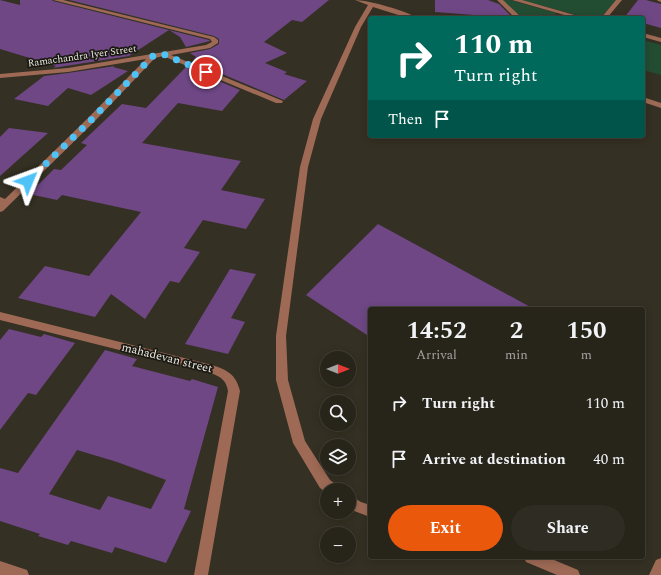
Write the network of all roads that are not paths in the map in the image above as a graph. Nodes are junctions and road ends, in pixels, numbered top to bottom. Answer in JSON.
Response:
{"nodes":[{"id":1,"x":56,"y":0,"type":"edge"},
{"id":2,"x":358,"y":0,"type":"edge"},
{"id":3,"x":500,"y":0,"type":"edge"},
{"id":4,"x":515,"y":0,"type":"edge"},
{"id":5,"x":619,"y":0,"type":"edge"},
{"id":6,"x":372,"y":4,"type":"junction"},
{"id":7,"x":559,"y":15,"type":"edge"},
{"id":8,"x":408,"y":16,"type":"edge"},
{"id":9,"x":516,"y":16,"type":"edge"},
{"id":10,"x":606,"y":16,"type":"edge"},
{"id":11,"x":645,"y":36,"type":"edge"},
{"id":12,"x":661,"y":40,"type":"edge"},
{"id":13,"x":163,"y":54,"type":"junction"},
{"id":14,"x":153,"y":56,"type":"junction"},
{"id":15,"x":0,"y":76,"type":"edge"},
{"id":16,"x":645,"y":100,"type":"edge"},
{"id":17,"x":279,"y":101,"type":"dead end"},
{"id":18,"x":661,"y":106,"type":"edge"},
{"id":19,"x":4,"y":201,"type":"edge"},
{"id":20,"x":0,"y":209,"type":"edge"},
{"id":21,"x":0,"y":316,"type":"edge"},
{"id":22,"x":324,"y":483,"type":"edge"},
{"id":23,"x":356,"y":506,"type":"edge"},
{"id":24,"x":368,"y":510,"type":"edge"},
{"id":25,"x":536,"y":559,"type":"edge"},
{"id":26,"x":661,"y":565,"type":"edge"},
{"id":27,"x":0,"y":568,"type":"edge"},
{"id":28,"x":22,"y":575,"type":"edge"},
{"id":29,"x":202,"y":575,"type":"edge"},
{"id":30,"x":573,"y":575,"type":"edge"},
{"id":31,"x":656,"y":575,"type":"edge"}],
"edges":[{"from":1,"to":13,"type":"street","name":"Ramachandra Iyer Street"},
{"from":2,"to":6,"type":"street"},
{"from":3,"to":9,"type":"street"},
{"from":4,"to":7,"type":"street"},
{"from":5,"to":10,"type":"street"},
{"from":6,"to":8,"type":"street"},
{"from":6,"to":22,"type":"street"},
{"from":11,"to":12,"type":"street"},
{"from":13,"to":14,"type":"street","name":"Ramachandra Iyer Street"},
{"from":13,"to":17,"type":"street"},
{"from":14,"to":15,"type":"street","name":"Ramachandra Iyer Street"},
{"from":14,"to":19,"type":"street"},
{"from":16,"to":18,"type":"street"},
{"from":19,"to":20,"type":"street"},
{"from":21,"to":29,"type":"street","name":"mahadevan street"},
{"from":23,"to":24,"type":"street"},
{"from":25,"to":30,"type":"street"},
{"from":26,"to":31,"type":"street"},
{"from":27,"to":28,"type":"street"}]}
